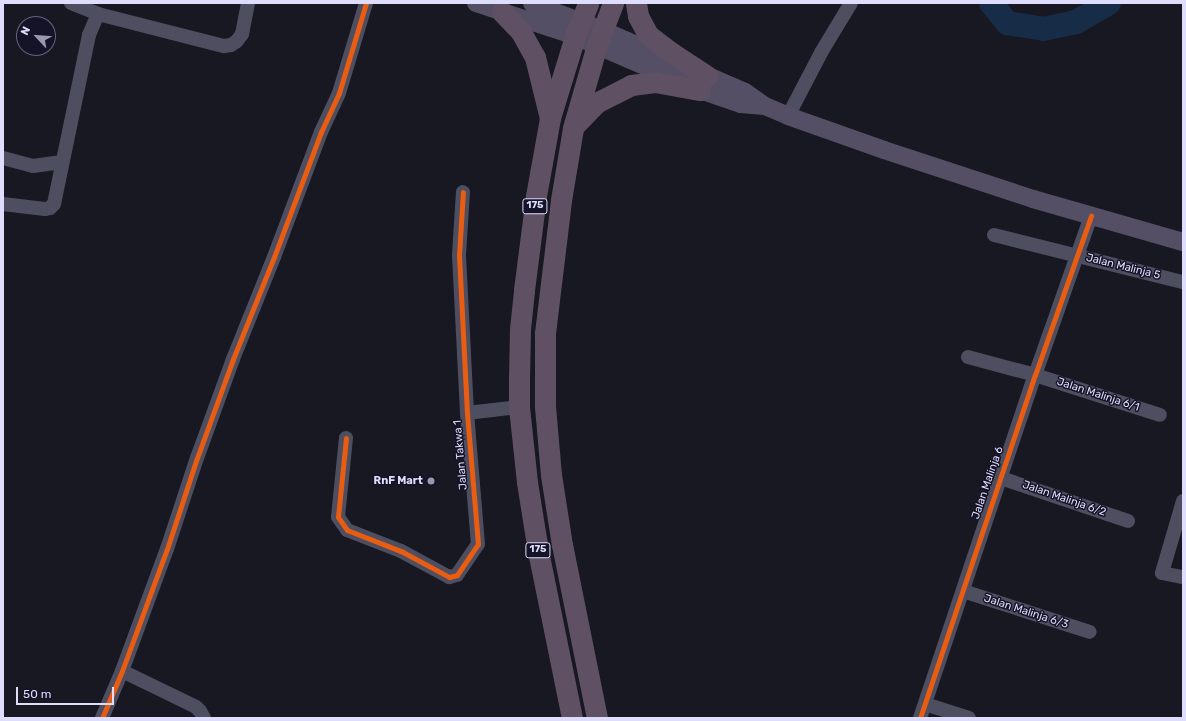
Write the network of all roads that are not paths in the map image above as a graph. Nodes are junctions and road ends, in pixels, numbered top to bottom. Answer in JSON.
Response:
{"nodes":[{"id":1,"x":72,"y":3,"type":"edge"},
{"id":2,"x":248,"y":3,"type":"edge"},
{"id":3,"x":366,"y":3,"type":"edge"},
{"id":4,"x":476,"y":3,"type":"edge"},
{"id":5,"x":532,"y":3,"type":"edge"},
{"id":6,"x":613,"y":3,"type":"edge"},
{"id":7,"x":636,"y":3,"type":"edge"},
{"id":8,"x":851,"y":3,"type":"edge"},
{"id":9,"x":502,"y":12,"type":"junction"},
{"id":10,"x":98,"y":14,"type":"junction"},
{"id":11,"x":581,"y":20,"type":"edge"},
{"id":12,"x":600,"y":38,"type":"junction"},
{"id":13,"x":704,"y":83,"type":"junction"},
{"id":14,"x":788,"y":116,"type":"junction"},
{"id":15,"x":550,"y":118,"type":"junction"},
{"id":16,"x":573,"y":128,"type":"junction"},
{"id":17,"x":3,"y":158,"type":"edge"},
{"id":18,"x":62,"y":162,"type":"junction"},
{"id":19,"x":463,"y":192,"type":"dead end"},
{"id":20,"x":3,"y":204,"type":"edge"},
{"id":21,"x":1091,"y":216,"type":"junction"},
{"id":22,"x":994,"y":235,"type":"dead end"},
{"id":23,"x":1183,"y":242,"type":"edge"},
{"id":24,"x":1078,"y":256,"type":"junction"},
{"id":25,"x":1183,"y":282,"type":"edge"},
{"id":26,"x":968,"y":357,"type":"dead end"},
{"id":27,"x":1035,"y":375,"type":"junction"},
{"id":28,"x":519,"y":407,"type":"junction"},
{"id":29,"x":467,"y":413,"type":"junction"},
{"id":30,"x":1160,"y":415,"type":"dead end"},
{"id":31,"x":346,"y":438,"type":"dead end"},
{"id":32,"x":1001,"y":478,"type":"junction"},
{"id":33,"x":1183,"y":501,"type":"edge"},
{"id":34,"x":1128,"y":521,"type":"dead end"},
{"id":35,"x":1183,"y":577,"type":"edge"},
{"id":36,"x":962,"y":591,"type":"junction"},
{"id":37,"x":1090,"y":632,"type":"dead end"},
{"id":38,"x":122,"y":671,"type":"junction"},
{"id":39,"x":925,"y":704,"type":"junction"},
{"id":40,"x":102,"y":718,"type":"edge"},
{"id":41,"x":204,"y":718,"type":"edge"},
{"id":42,"x":572,"y":718,"type":"edge"},
{"id":43,"x":597,"y":718,"type":"edge"},
{"id":44,"x":920,"y":718,"type":"edge"},
{"id":45,"x":969,"y":718,"type":"edge"}],
"edges":[{"from":1,"to":10,"type":"street"},
{"from":2,"to":10,"type":"street"},
{"from":3,"to":38,"type":"street"},
{"from":4,"to":9,"type":"main road"},
{"from":5,"to":11,"type":"main road"},
{"from":6,"to":12,"type":"highway","number":"175"},
{"from":7,"to":13,"type":"highway"},
{"from":8,"to":14,"type":"street"},
{"from":9,"to":11,"type":"main road"},
{"from":9,"to":15,"type":"highway"},
{"from":10,"to":18,"type":"street"},
{"from":11,"to":12,"type":"main road"},
{"from":11,"to":15,"type":"highway","number":"175"},
{"from":12,"to":13,"type":"main road"},
{"from":12,"to":16,"type":"highway","number":"175"},
{"from":13,"to":14,"type":"main road"},
{"from":13,"to":16,"type":"highway"},
{"from":14,"to":21,"type":"main road"},
{"from":15,"to":28,"type":"highway","number":"175"},
{"from":16,"to":43,"type":"highway","number":"175"},
{"from":17,"to":18,"type":"street"},
{"from":18,"to":20,"type":"street"},
{"from":19,"to":29,"type":"street","name":"Jalan Takwa 1"},
{"from":21,"to":23,"type":"main road"},
{"from":21,"to":24,"type":"street","name":"Jalan Malinja 6"},
{"from":22,"to":24,"type":"street","name":"Jalan Malinja 5"},
{"from":24,"to":25,"type":"street","name":"Jalan Malinja 5"},
{"from":24,"to":27,"type":"street","name":"Jalan Malinja 6"},
{"from":26,"to":27,"type":"street","name":"Jalan Malinja 6/1"},
{"from":27,"to":30,"type":"street","name":"Jalan Malinja 6/1"},
{"from":27,"to":32,"type":"street","name":"Jalan Malinja 6"},
{"from":28,"to":29,"type":"street"},
{"from":28,"to":42,"type":"highway","number":"175"},
{"from":29,"to":31,"type":"street","name":"Jalan Takwa 1"},
{"from":32,"to":34,"type":"street","name":"Jalan Malinja 6/2"},
{"from":32,"to":36,"type":"street","name":"Jalan Malinja 6"},
{"from":33,"to":35,"type":"street"},
{"from":36,"to":37,"type":"street","name":"Jalan Malinja 6/3"},
{"from":36,"to":39,"type":"street","name":"Jalan Malinja 6"},
{"from":38,"to":40,"type":"street"},
{"from":38,"to":41,"type":"street"},
{"from":39,"to":44,"type":"street","name":"Jalan Malinja 6"},
{"from":39,"to":45,"type":"street"}]}
